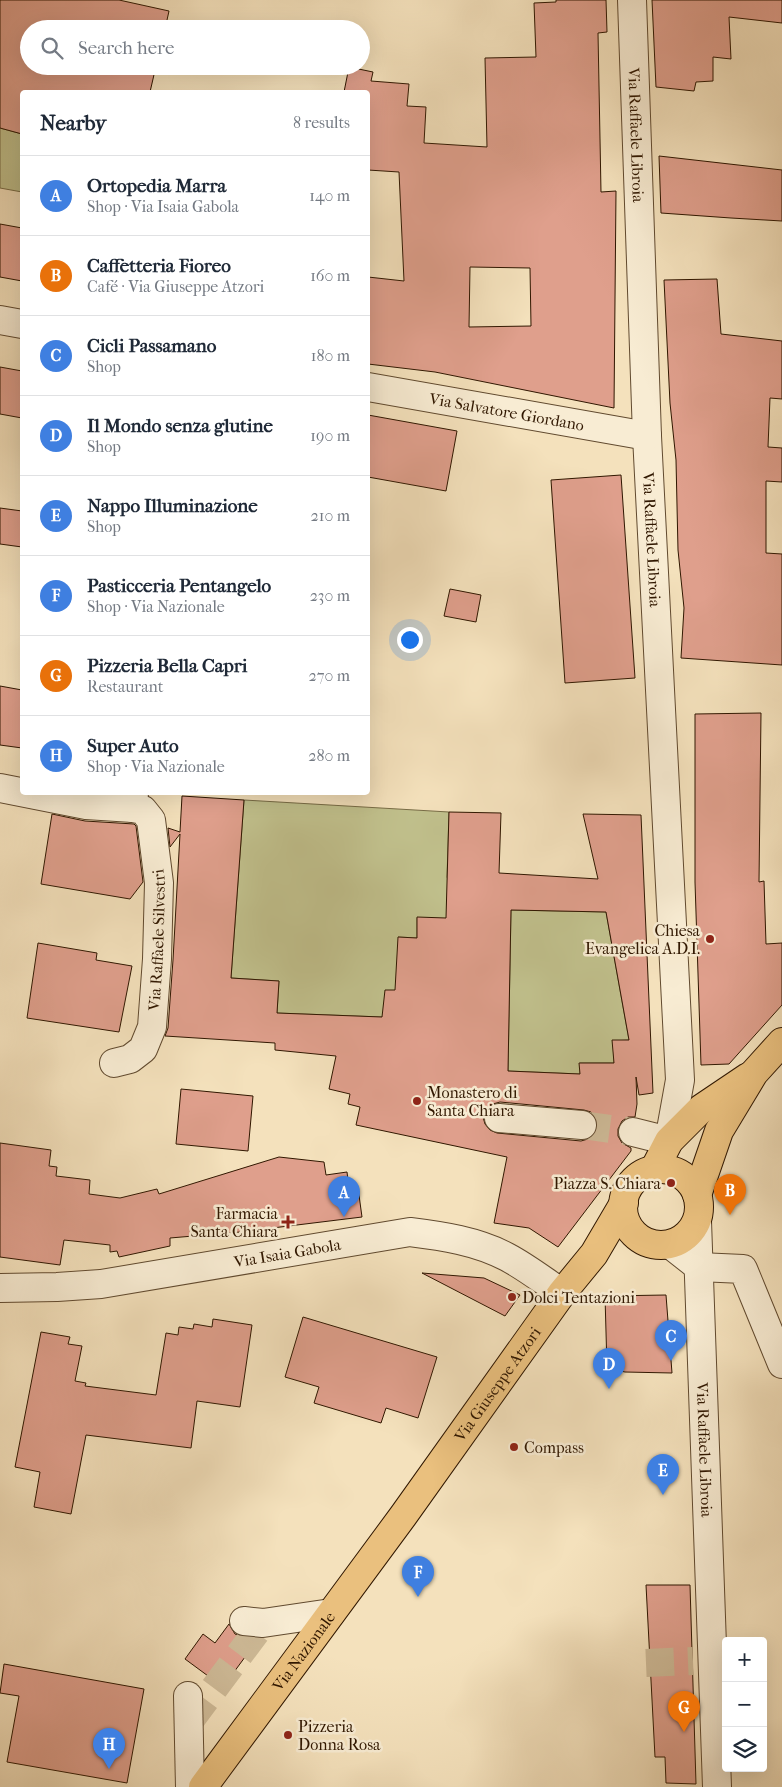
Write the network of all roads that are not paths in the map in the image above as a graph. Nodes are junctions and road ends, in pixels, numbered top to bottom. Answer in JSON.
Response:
{"nodes":[{"id":1,"x":632,"y":0,"type":"edge"},
{"id":2,"x":0,"y":320,"type":"edge"},
{"id":3,"x":20,"y":324,"type":"edge"},
{"id":4,"x":370,"y":387,"type":"edge"},
{"id":5,"x":646,"y":436,"type":"junction"},
{"id":6,"x":0,"y":788,"type":"edge"},
{"id":7,"x":20,"y":792,"type":"edge"},
{"id":8,"x":35,"y":795,"type":"edge"},
{"id":9,"x":133,"y":800,"type":"edge"},
{"id":10,"x":782,"y":1042,"type":"edge"},
{"id":11,"x":114,"y":1063,"type":"dead end"},
{"id":12,"x":754,"y":1073,"type":"junction"},
{"id":13,"x":680,"y":1080,"type":"junction"},
{"id":14,"x":702,"y":1108,"type":"junction"},
{"id":15,"x":499,"y":1118,"type":"dead end"},
{"id":16,"x":582,"y":1125,"type":"tunnel mouth"},
{"id":17,"x":633,"y":1132,"type":"tunnel mouth"},
{"id":18,"x":719,"y":1132,"type":"junction"},
{"id":19,"x":669,"y":1141,"type":"junction"},
{"id":20,"x":654,"y":1170,"type":"junction"},
{"id":21,"x":624,"y":1203,"type":"junction"},
{"id":22,"x":697,"y":1208,"type":"junction"},
{"id":23,"x":664,"y":1245,"type":"junction"},
{"id":24,"x":594,"y":1254,"type":"junction"},
{"id":25,"x":699,"y":1267,"type":"junction"},
{"id":26,"x":0,"y":1288,"type":"edge"},
{"id":27,"x":562,"y":1292,"type":"junction"},
{"id":28,"x":782,"y":1364,"type":"edge"},
{"id":29,"x":403,"y":1516,"type":"joint"},
{"id":30,"x":331,"y":1613,"type":"junction"},
{"id":31,"x":244,"y":1621,"type":"dead end"},
{"id":32,"x":188,"y":1696,"type":"tunnel mouth"},
{"id":33,"x":190,"y":1787,"type":"edge"},
{"id":34,"x":204,"y":1787,"type":"edge"},
{"id":35,"x":717,"y":1787,"type":"edge"}],
"edges":[{"from":1,"to":5,"type":"street","name":"Via Raffaele Libroia"},
{"from":2,"to":3,"type":"street"},
{"from":4,"to":5,"type":"street","name":"Via Salvatore Giordano"},
{"from":5,"to":13,"type":"street","name":"Via Raffaele Libroia"},
{"from":6,"to":7,"type":"street","name":"Via Raffaele Silvestri"},
{"from":8,"to":9,"type":"street","name":"Via Raffaele Silvestri"},
{"from":9,"to":11,"type":"street","name":"Via Raffaele Silvestri"},
{"from":10,"to":12,"type":"main road"},
{"from":12,"to":14,"type":"main road"},
{"from":12,"to":18,"type":"main road"},
{"from":13,"to":14,"type":"street"},
{"from":13,"to":19,"type":"street","name":"Via Raffaele Libroia"},
{"from":14,"to":18,"type":"street"},
{"from":14,"to":19,"type":"main road"},
{"from":15,"to":16,"type":"street"},
{"from":17,"to":19,"type":"street"},
{"from":18,"to":22,"type":"main road"},
{"from":19,"to":20,"type":"main road"},
{"from":20,"to":21,"type":"main road","name":"Via Giuseppe Atzori"},
{"from":20,"to":22,"type":"main road"},
{"from":21,"to":23,"type":"main road"},
{"from":21,"to":24,"type":"main road","name":"Via Giuseppe Atzori"},
{"from":22,"to":23,"type":"main road"},
{"from":22,"to":25,"type":"street","name":"Via Raffaele Libroia"},
{"from":23,"to":24,"type":"main road"},
{"from":23,"to":25,"type":"street"},
{"from":24,"to":27,"type":"main road","name":"Via Giuseppe Atzori"},
{"from":25,"to":28,"type":"street"},
{"from":25,"to":35,"type":"street","name":"Via Raffaele Libroia"},
{"from":26,"to":27,"type":"street","name":"Via Isaia Gabola"},
{"from":27,"to":29,"type":"main road","name":"Via Giuseppe Atzori"},
{"from":29,"to":30,"type":"main road","name":"Via Nazionale"},
{"from":30,"to":31,"type":"street"},
{"from":30,"to":34,"type":"main road","name":"Via Nazionale"},
{"from":32,"to":33,"type":"street"}]}
